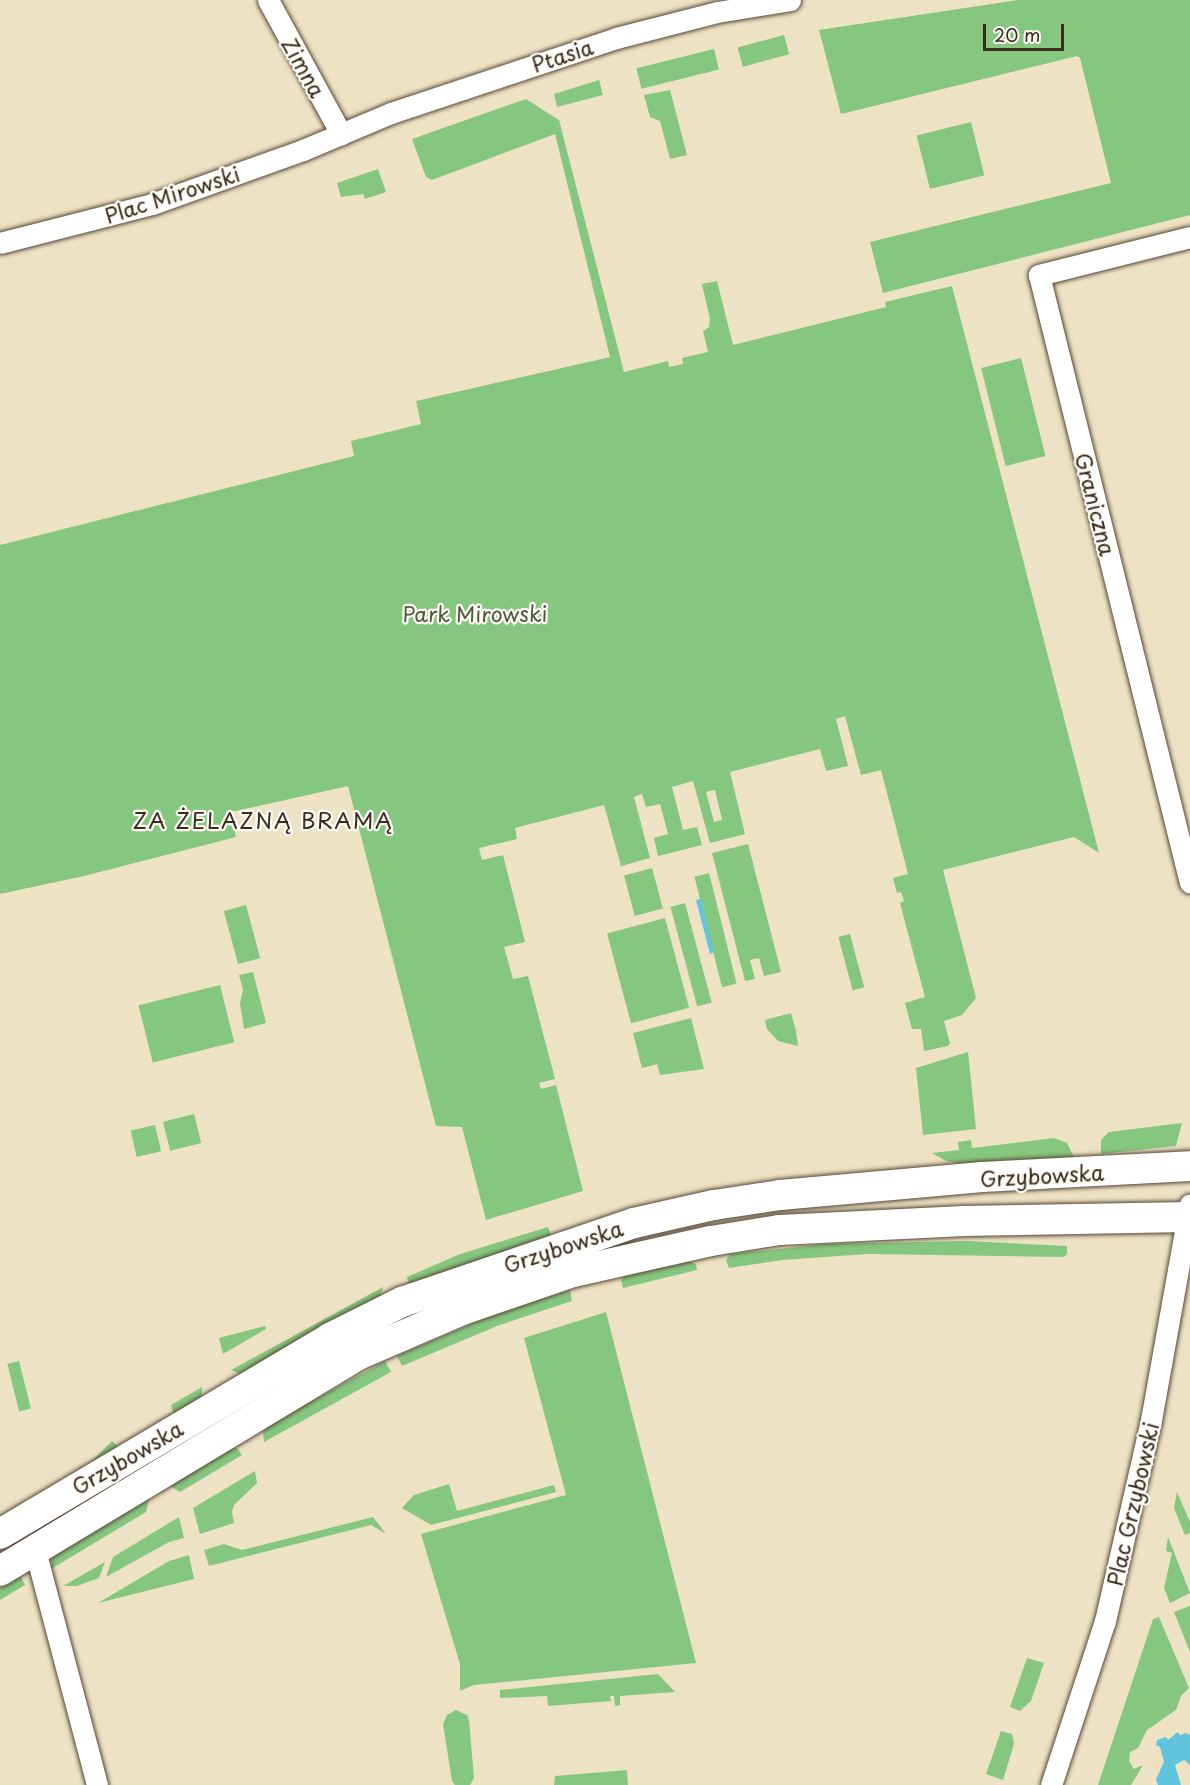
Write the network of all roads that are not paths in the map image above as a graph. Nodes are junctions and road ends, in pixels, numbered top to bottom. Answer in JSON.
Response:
{"nodes":[{"id":1,"x":268,"y":0,"type":"edge"},
{"id":2,"x":790,"y":0,"type":"edge"},
{"id":3,"x":341,"y":134,"type":"junction"},
{"id":4,"x":1190,"y":237,"type":"edge"},
{"id":5,"x":0,"y":243,"type":"edge"},
{"id":6,"x":1190,"y":883,"type":"edge"},
{"id":7,"x":1190,"y":1166,"type":"edge"},
{"id":8,"x":1189,"y":1213,"type":"edge"},
{"id":9,"x":0,"y":1534,"type":"edge"},
{"id":10,"x":35,"y":1550,"type":"junction"},
{"id":11,"x":0,"y":1571,"type":"edge"},
{"id":12,"x":97,"y":1785,"type":"edge"},
{"id":13,"x":1051,"y":1785,"type":"edge"}],
"edges":[{"from":1,"to":3,"type":"street","name":"Zimna"},
{"from":2,"to":3,"type":"street","name":"Ptasia"},
{"from":3,"to":5,"type":"street","name":"Plac Mirowski"},
{"from":4,"to":6,"type":"street","name":"Graniczna"},
{"from":7,"to":9,"type":"street","name":"Grzybowska"},
{"from":8,"to":10,"type":"street","name":"Grzybowska"},
{"from":8,"to":13,"type":"street","name":"Plac Grzybowski"},
{"from":10,"to":11,"type":"street","name":"Grzybowska"},
{"from":10,"to":12,"type":"street"}]}
